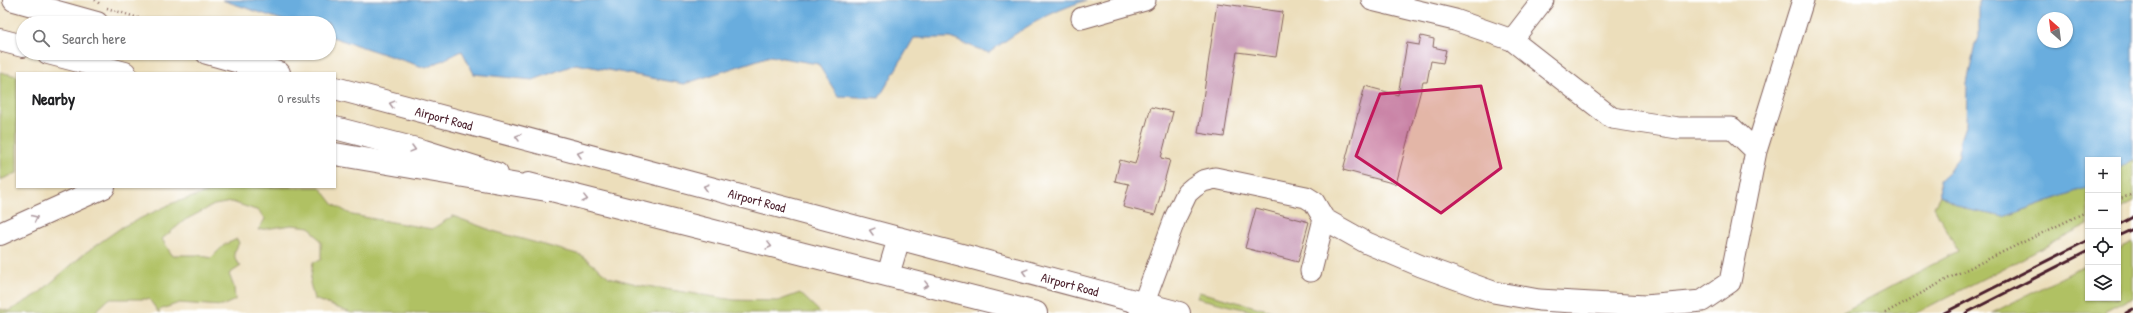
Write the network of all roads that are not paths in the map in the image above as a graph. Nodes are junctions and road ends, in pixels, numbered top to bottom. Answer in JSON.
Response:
{"nodes":[{"id":1,"x":14,"y":0,"type":"edge"},
{"id":2,"x":1145,"y":0,"type":"edge"},
{"id":3,"x":1372,"y":0,"type":"edge"},
{"id":4,"x":1543,"y":0,"type":"edge"},
{"id":5,"x":1803,"y":0,"type":"edge"},
{"id":6,"x":72,"y":16,"type":"edge"},
{"id":7,"x":1082,"y":18,"type":"dead end"},
{"id":8,"x":0,"y":40,"type":"edge"},
{"id":9,"x":1512,"y":40,"type":"junction"},
{"id":10,"x":16,"y":44,"type":"edge"},
{"id":11,"x":75,"y":60,"type":"edge"},
{"id":12,"x":232,"y":60,"type":"edge"},
{"id":13,"x":121,"y":72,"type":"edge"},
{"id":14,"x":275,"y":72,"type":"edge"},
{"id":15,"x":336,"y":88,"type":"edge"},
{"id":16,"x":336,"y":128,"type":"edge"},
{"id":17,"x":1756,"y":151,"type":"junction"},
{"id":18,"x":336,"y":154,"type":"edge"},
{"id":19,"x":102,"y":188,"type":"edge"},
{"id":20,"x":547,"y":190,"type":"junction"},
{"id":21,"x":1324,"y":220,"type":"junction"},
{"id":22,"x":0,"y":234,"type":"edge"},
{"id":23,"x":899,"y":238,"type":"junction"},
{"id":24,"x":1311,"y":271,"type":"dead end"},
{"id":25,"x":888,"y":275,"type":"junction"},
{"id":26,"x":1142,"y":308,"type":"edge"},
{"id":27,"x":1036,"y":313,"type":"edge"},
{"id":28,"x":1179,"y":313,"type":"edge"}],
"edges":[{"from":1,"to":6,"type":"main road"},
{"from":2,"to":7,"type":"lane"},
{"from":3,"to":9,"type":"lane"},
{"from":4,"to":9,"type":"lane"},
{"from":5,"to":17,"type":"lane"},
{"from":8,"to":10,"type":"main road"},
{"from":9,"to":17,"type":"lane"},
{"from":11,"to":13,"type":"main road"},
{"from":12,"to":14,"type":"main road"},
{"from":23,"to":15,"type":"main road","name":"Airport Road","one_way":true},
{"from":16,"to":20,"type":"main road","one_way":true},
{"from":17,"to":21,"type":"lane"},
{"from":18,"to":20,"type":"main road"},
{"from":22,"to":19,"type":"main road","one_way":true},
{"from":20,"to":25,"type":"main road","one_way":true},
{"from":21,"to":24,"type":"lane"},
{"from":21,"to":26,"type":"lane"},
{"from":23,"to":25,"type":"main road"},
{"from":26,"to":23,"type":"main road","name":"Airport Road","one_way":true},
{"from":25,"to":27,"type":"main road","one_way":true},
{"from":26,"to":28,"type":"main road","name":"Airport Road"}]}
